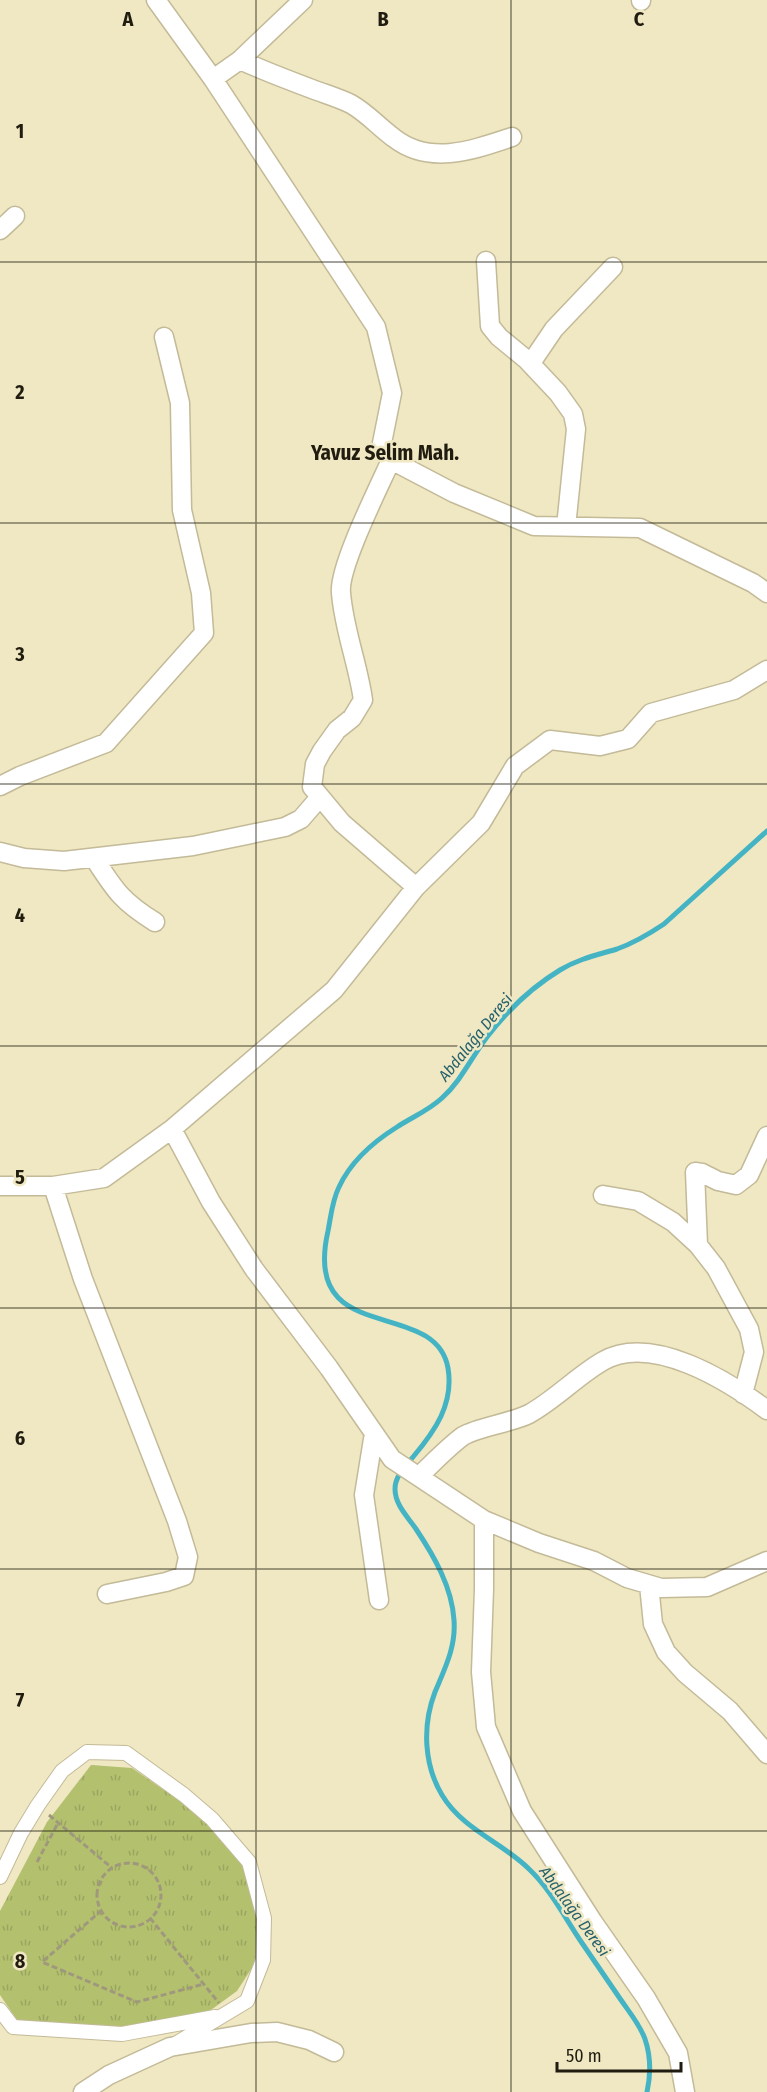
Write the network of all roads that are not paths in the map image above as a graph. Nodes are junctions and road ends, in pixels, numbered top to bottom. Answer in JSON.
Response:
{"nodes":[{"id":1,"x":156,"y":0,"type":"edge"},
{"id":2,"x":303,"y":0,"type":"edge"},
{"id":3,"x":240,"y":60,"type":"junction"},
{"id":4,"x":213,"y":79,"type":"junction"},
{"id":5,"x":512,"y":137,"type":"dead end"},
{"id":6,"x":15,"y":216,"type":"dead end"},
{"id":7,"x":0,"y":230,"type":"edge"},
{"id":8,"x":486,"y":261,"type":"dead end"},
{"id":9,"x":613,"y":267,"type":"dead end"},
{"id":10,"x":164,"y":337,"type":"dead end"},
{"id":11,"x":534,"y":368,"type":"junction"},
{"id":12,"x":391,"y":460,"type":"junction"},
{"id":13,"x":566,"y":527,"type":"junction"},
{"id":14,"x":767,"y":593,"type":"edge"},
{"id":15,"x":767,"y":670,"type":"edge"},
{"id":16,"x":0,"y":786,"type":"edge"},
{"id":17,"x":320,"y":796,"type":"junction"},
{"id":18,"x":0,"y":852,"type":"edge"},
{"id":19,"x":94,"y":858,"type":"junction"},
{"id":20,"x":416,"y":887,"type":"junction"},
{"id":21,"x":155,"y":922,"type":"dead end"},
{"id":22,"x":172,"y":1129,"type":"junction"},
{"id":23,"x":767,"y":1136,"type":"edge"},
{"id":24,"x":0,"y":1186,"type":"edge"},
{"id":25,"x":53,"y":1186,"type":"junction"},
{"id":26,"x":603,"y":1195,"type":"dead end"},
{"id":27,"x":698,"y":1245,"type":"junction"},
{"id":28,"x":743,"y":1394,"type":"junction"},
{"id":29,"x":767,"y":1410,"type":"edge"},
{"id":30,"x":374,"y":1433,"type":"junction"},
{"id":31,"x":415,"y":1474,"type":"junction"},
{"id":32,"x":484,"y":1520,"type":"junction"},
{"id":33,"x":767,"y":1561,"type":"edge"},
{"id":34,"x":649,"y":1585,"type":"junction"},
{"id":35,"x":106,"y":1594,"type":"dead end"},
{"id":36,"x":379,"y":1600,"type":"dead end"},
{"id":37,"x":767,"y":1754,"type":"edge"},
{"id":38,"x":0,"y":1877,"type":"edge"},
{"id":39,"x":0,"y":2010,"type":"edge"},
{"id":40,"x":225,"y":2014,"type":"junction"},
{"id":41,"x":170,"y":2047,"type":"junction"},
{"id":42,"x":334,"y":2052,"type":"dead end"},
{"id":43,"x":83,"y":2092,"type":"edge"},
{"id":44,"x":685,"y":2092,"type":"edge"}],
"edges":[{"from":1,"to":4,"type":"street"},
{"from":2,"to":3,"type":"street"},
{"from":3,"to":4,"type":"street"},
{"from":3,"to":5,"type":"street"},
{"from":4,"to":12,"type":"street"},
{"from":6,"to":7,"type":"street"},
{"from":8,"to":11,"type":"street"},
{"from":9,"to":11,"type":"street"},
{"from":10,"to":16,"type":"street"},
{"from":11,"to":13,"type":"street"},
{"from":12,"to":13,"type":"street"},
{"from":12,"to":17,"type":"street"},
{"from":13,"to":14,"type":"street"},
{"from":15,"to":20,"type":"street"},
{"from":17,"to":19,"type":"street"},
{"from":17,"to":20,"type":"street"},
{"from":18,"to":19,"type":"street"},
{"from":19,"to":21,"type":"street"},
{"from":20,"to":22,"type":"street"},
{"from":22,"to":25,"type":"street"},
{"from":22,"to":30,"type":"street"},
{"from":23,"to":27,"type":"street"},
{"from":24,"to":25,"type":"street"},
{"from":25,"to":35,"type":"street"},
{"from":26,"to":27,"type":"street"},
{"from":27,"to":28,"type":"street"},
{"from":28,"to":29,"type":"street"},
{"from":28,"to":31,"type":"street"},
{"from":30,"to":31,"type":"street"},
{"from":30,"to":36,"type":"street"},
{"from":31,"to":32,"type":"street"},
{"from":32,"to":34,"type":"street"},
{"from":32,"to":44,"type":"street"},
{"from":33,"to":34,"type":"street"},
{"from":34,"to":37,"type":"street"},
{"from":38,"to":40,"type":"street"},
{"from":39,"to":40,"type":"street"},
{"from":40,"to":41,"type":"street"},
{"from":41,"to":42,"type":"street"},
{"from":41,"to":43,"type":"street"}]}
